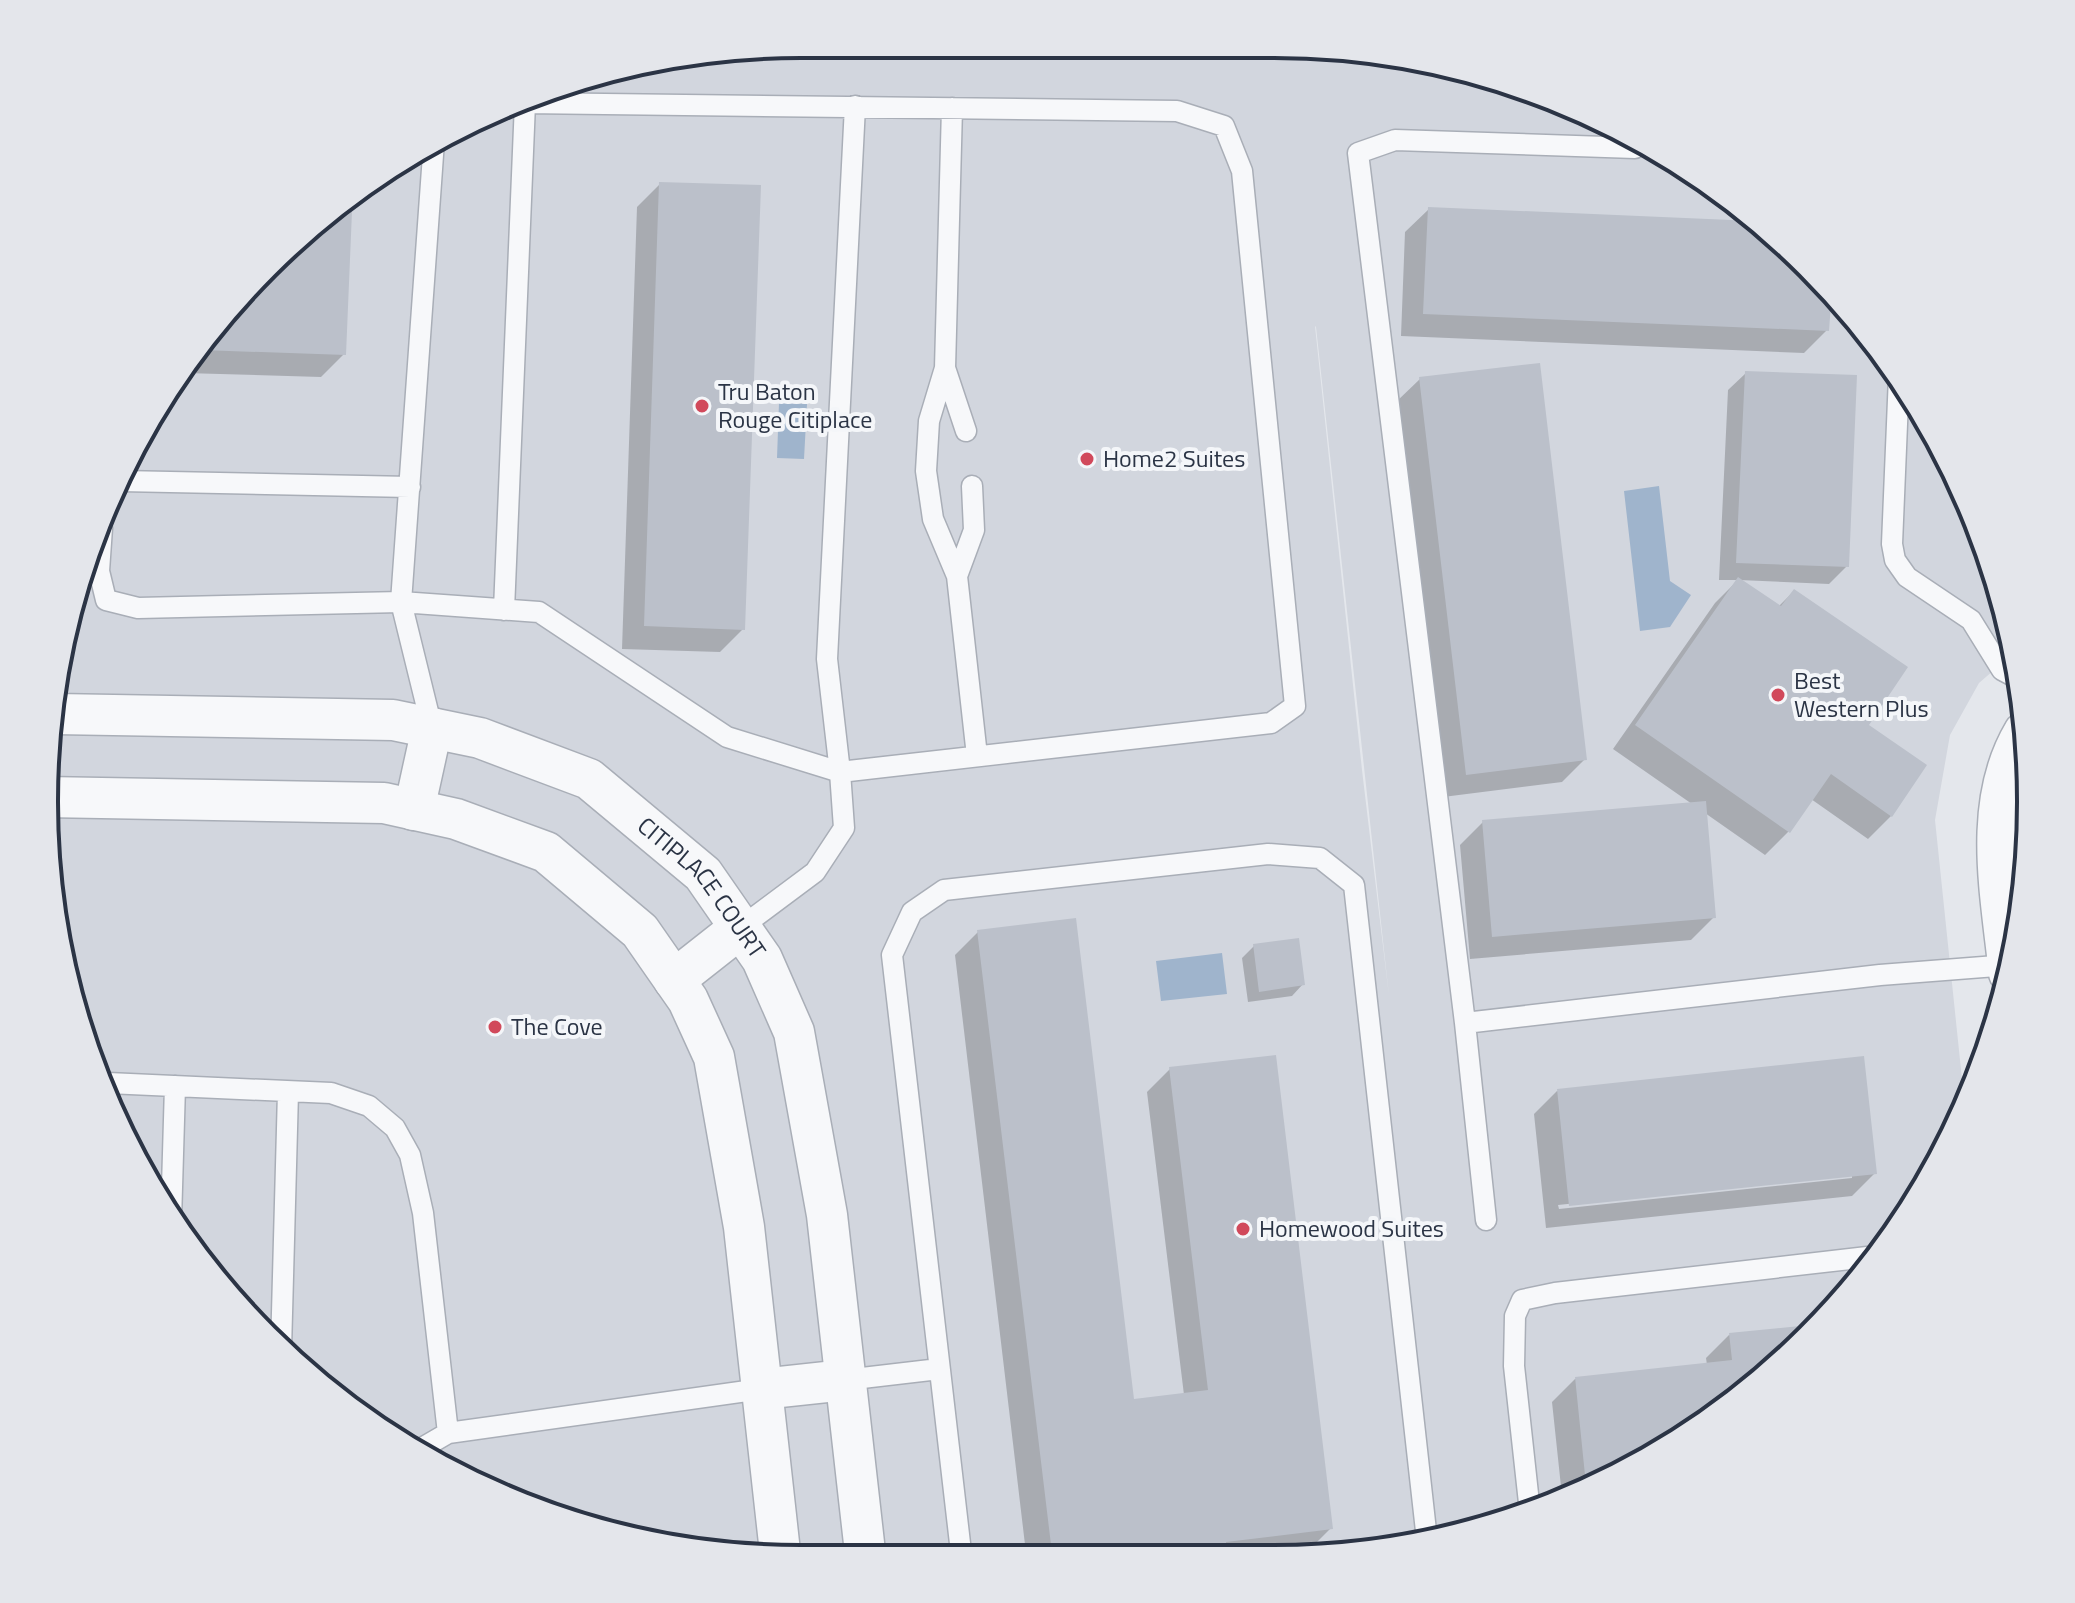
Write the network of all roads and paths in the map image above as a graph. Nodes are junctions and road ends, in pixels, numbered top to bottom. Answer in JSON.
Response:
{"nodes":[{"id":1,"x":547,"y":103,"type":"edge"},
{"id":2,"x":855,"y":106,"type":"junction"},
{"id":3,"x":952,"y":108,"type":"junction"},
{"id":4,"x":525,"y":112,"type":"edge"},
{"id":5,"x":1626,"y":148,"type":"edge"},
{"id":6,"x":433,"y":156,"type":"edge"},
{"id":7,"x":945,"y":368,"type":"junction"},
{"id":8,"x":1898,"y":398,"type":"edge"},
{"id":9,"x":966,"y":431,"type":"dead end"},
{"id":10,"x":131,"y":481,"type":"edge"},
{"id":11,"x":972,"y":486,"type":"dead end"},
{"id":12,"x":410,"y":487,"type":"junction"},
{"id":13,"x":100,"y":555,"type":"edge"},
{"id":14,"x":957,"y":576,"type":"junction"},
{"id":15,"x":401,"y":602,"type":"junction"},
{"id":16,"x":504,"y":610,"type":"junction"},
{"id":17,"x":2006,"y":672,"type":"edge"},
{"id":18,"x":63,"y":714,"type":"edge"},
{"id":19,"x":432,"y":728,"type":"junction"},
{"id":20,"x":2015,"y":749,"type":"edge"},
{"id":21,"x":977,"y":756,"type":"junction"},
{"id":22,"x":840,"y":772,"type":"junction"},
{"id":23,"x":58,"y":797,"type":"edge"},
{"id":24,"x":414,"y":810,"type":"junction"},
{"id":25,"x":2011,"y":871,"type":"edge"},
{"id":26,"x":2010,"y":903,"type":"edge"},
{"id":27,"x":740,"y":928,"type":"junction"},
{"id":28,"x":1998,"y":970,"type":"edge"},
{"id":29,"x":674,"y":980,"type":"junction"},
{"id":30,"x":1465,"y":1023,"type":"junction"},
{"id":31,"x":114,"y":1083,"type":"edge"},
{"id":32,"x":175,"y":1086,"type":"junction"},
{"id":33,"x":288,"y":1092,"type":"junction"},
{"id":34,"x":172,"y":1196,"type":"edge"},
{"id":35,"x":1486,"y":1220,"type":"dead end"},
{"id":36,"x":1860,"y":1258,"type":"edge"},
{"id":37,"x":281,"y":1332,"type":"edge"},
{"id":38,"x":939,"y":1369,"type":"junction"},
{"id":39,"x":845,"y":1380,"type":"junction"},
{"id":40,"x":761,"y":1389,"type":"junction"},
{"id":41,"x":448,"y":1433,"type":"junction"},
{"id":42,"x":429,"y":1444,"type":"edge"},
{"id":43,"x":1529,"y":1499,"type":"edge"},
{"id":44,"x":1426,"y":1529,"type":"edge"},
{"id":45,"x":779,"y":1544,"type":"edge"},
{"id":46,"x":864,"y":1545,"type":"edge"},
{"id":47,"x":960,"y":1545,"type":"edge"}],
"edges":[{"from":1,"to":2,"type":"lane"},
{"from":2,"to":3,"type":"lane"},
{"from":2,"to":22,"type":"lane"},
{"from":3,"to":7,"type":"lane"},
{"from":3,"to":21,"type":"lane"},
{"from":4,"to":16,"type":"lane"},
{"from":5,"to":30,"type":"lane"},
{"from":6,"to":12,"type":"lane"},
{"from":7,"to":9,"type":"lane"},
{"from":7,"to":14,"type":"lane"},
{"from":8,"to":17,"type":"lane"},
{"from":10,"to":12,"type":"lane"},
{"from":11,"to":14,"type":"lane"},
{"from":12,"to":15,"type":"lane"},
{"from":13,"to":15,"type":"lane"},
{"from":14,"to":21,"type":"lane"},
{"from":15,"to":16,"type":"lane"},
{"from":15,"to":19,"type":"lane"},
{"from":16,"to":22,"type":"lane"},
{"from":18,"to":19,"type":"street","name":"CITIPLACE COURT"},
{"from":19,"to":24,"type":"street"},
{"from":19,"to":27,"type":"street","name":"CITIPLACE COURT"},
{"from":20,"to":25,"type":"street"},
{"from":21,"to":22,"type":"lane"},
{"from":22,"to":27,"type":"lane"},
{"from":23,"to":24,"type":"street"},
{"from":24,"to":29,"type":"street"},
{"from":25,"to":26,"type":"street"},
{"from":27,"to":29,"type":"street"},
{"from":27,"to":39,"type":"street","name":"CITIPLACE COURT"},
{"from":28,"to":30,"type":"lane"},
{"from":29,"to":40,"type":"street"},
{"from":30,"to":35,"type":"lane"},
{"from":31,"to":32,"type":"lane"},
{"from":32,"to":33,"type":"lane"},
{"from":32,"to":34,"type":"lane"},
{"from":33,"to":37,"type":"lane"},
{"from":33,"to":41,"type":"lane"},
{"from":36,"to":43,"type":"lane"},
{"from":38,"to":39,"type":"lane"},
{"from":38,"to":44,"type":"lane"},
{"from":38,"to":47,"type":"lane"},
{"from":39,"to":40,"type":"street"},
{"from":39,"to":46,"type":"street","name":"CITIPLACE COURT"},
{"from":40,"to":41,"type":"lane"},
{"from":40,"to":45,"type":"street"},
{"from":41,"to":42,"type":"lane"}]}
